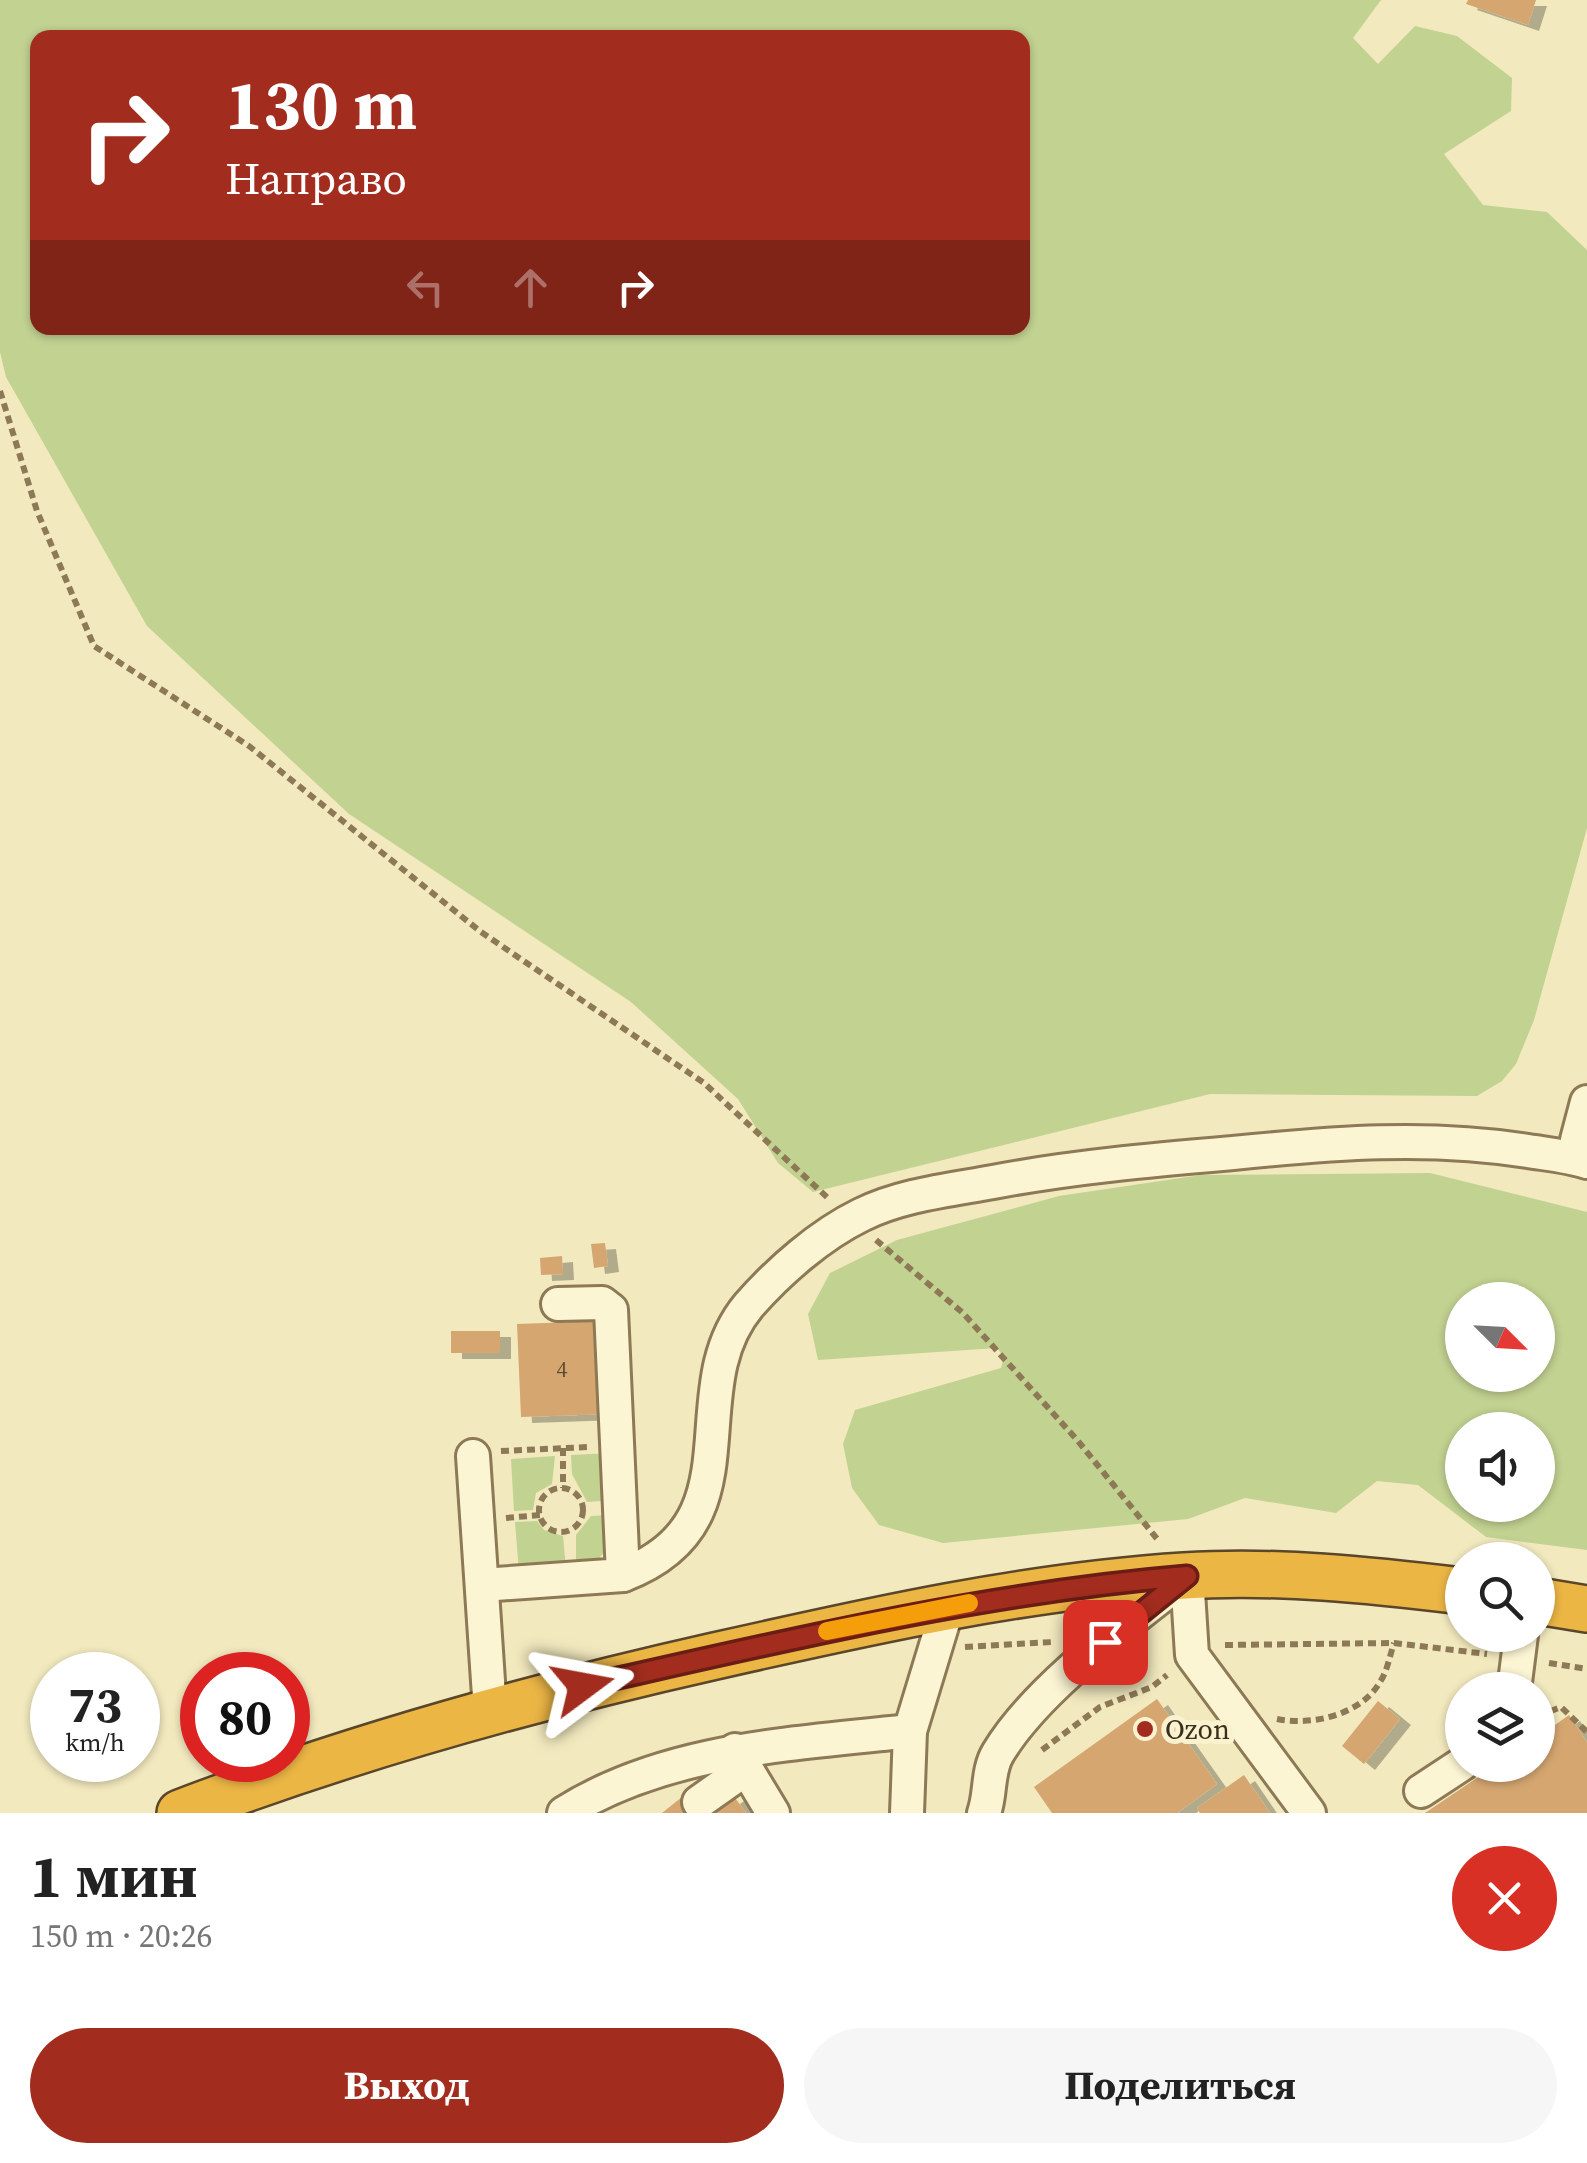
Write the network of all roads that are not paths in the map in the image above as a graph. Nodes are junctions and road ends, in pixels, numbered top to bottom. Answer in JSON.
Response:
{"nodes":[{"id":1,"x":1587,"y":1102,"type":"edge"},
{"id":2,"x":1585,"y":1161,"type":"edge"},
{"id":3,"x":558,"y":1304,"type":"dead end"},
{"id":4,"x":486,"y":1462,"type":"road end"},
{"id":5,"x":622,"y":1576,"type":"junction"},
{"id":6,"x":1187,"y":1576,"type":"junction"},
{"id":7,"x":495,"y":1584,"type":"junction"},
{"id":8,"x":1445,"y":1590,"type":"edge"},
{"id":9,"x":1555,"y":1604,"type":"edge"},
{"id":10,"x":948,"y":1606,"type":"junction"},
{"id":11,"x":1587,"y":1609,"type":"edge"},
{"id":12,"x":490,"y":1711,"type":"junction"},
{"id":13,"x":910,"y":1731,"type":"junction"},
{"id":14,"x":741,"y":1760,"type":"junction"},
{"id":15,"x":1445,"y":1775,"type":"edge"},
{"id":16,"x":1421,"y":1791,"type":"dead end"},
{"id":17,"x":699,"y":1802,"type":"dead end"},
{"id":18,"x":180,"y":1813,"type":"edge"},
{"id":19,"x":564,"y":1813,"type":"edge"},
{"id":20,"x":773,"y":1813,"type":"edge"},
{"id":21,"x":907,"y":1813,"type":"edge"},
{"id":22,"x":984,"y":1813,"type":"edge"},
{"id":23,"x":1309,"y":1813,"type":"edge"}],
"edges":[{"from":1,"to":2,"type":"street"},
{"from":2,"to":5,"type":"street"},
{"from":3,"to":5,"type":"street"},
{"from":4,"to":7,"type":"street"},
{"from":5,"to":7,"type":"street"},
{"from":6,"to":8,"type":"highway"},
{"from":6,"to":10,"type":"highway"},
{"from":6,"to":22,"type":"street"},
{"from":6,"to":23,"type":"street"},
{"from":7,"to":12,"type":"street"},
{"from":9,"to":11,"type":"highway"},
{"from":10,"to":12,"type":"highway"},
{"from":10,"to":13,"type":"street"},
{"from":12,"to":18,"type":"highway"},
{"from":13,"to":14,"type":"street"},
{"from":13,"to":21,"type":"street"},
{"from":14,"to":17,"type":"street"},
{"from":14,"to":19,"type":"street"},
{"from":14,"to":20,"type":"street"},
{"from":15,"to":16,"type":"street"}]}
